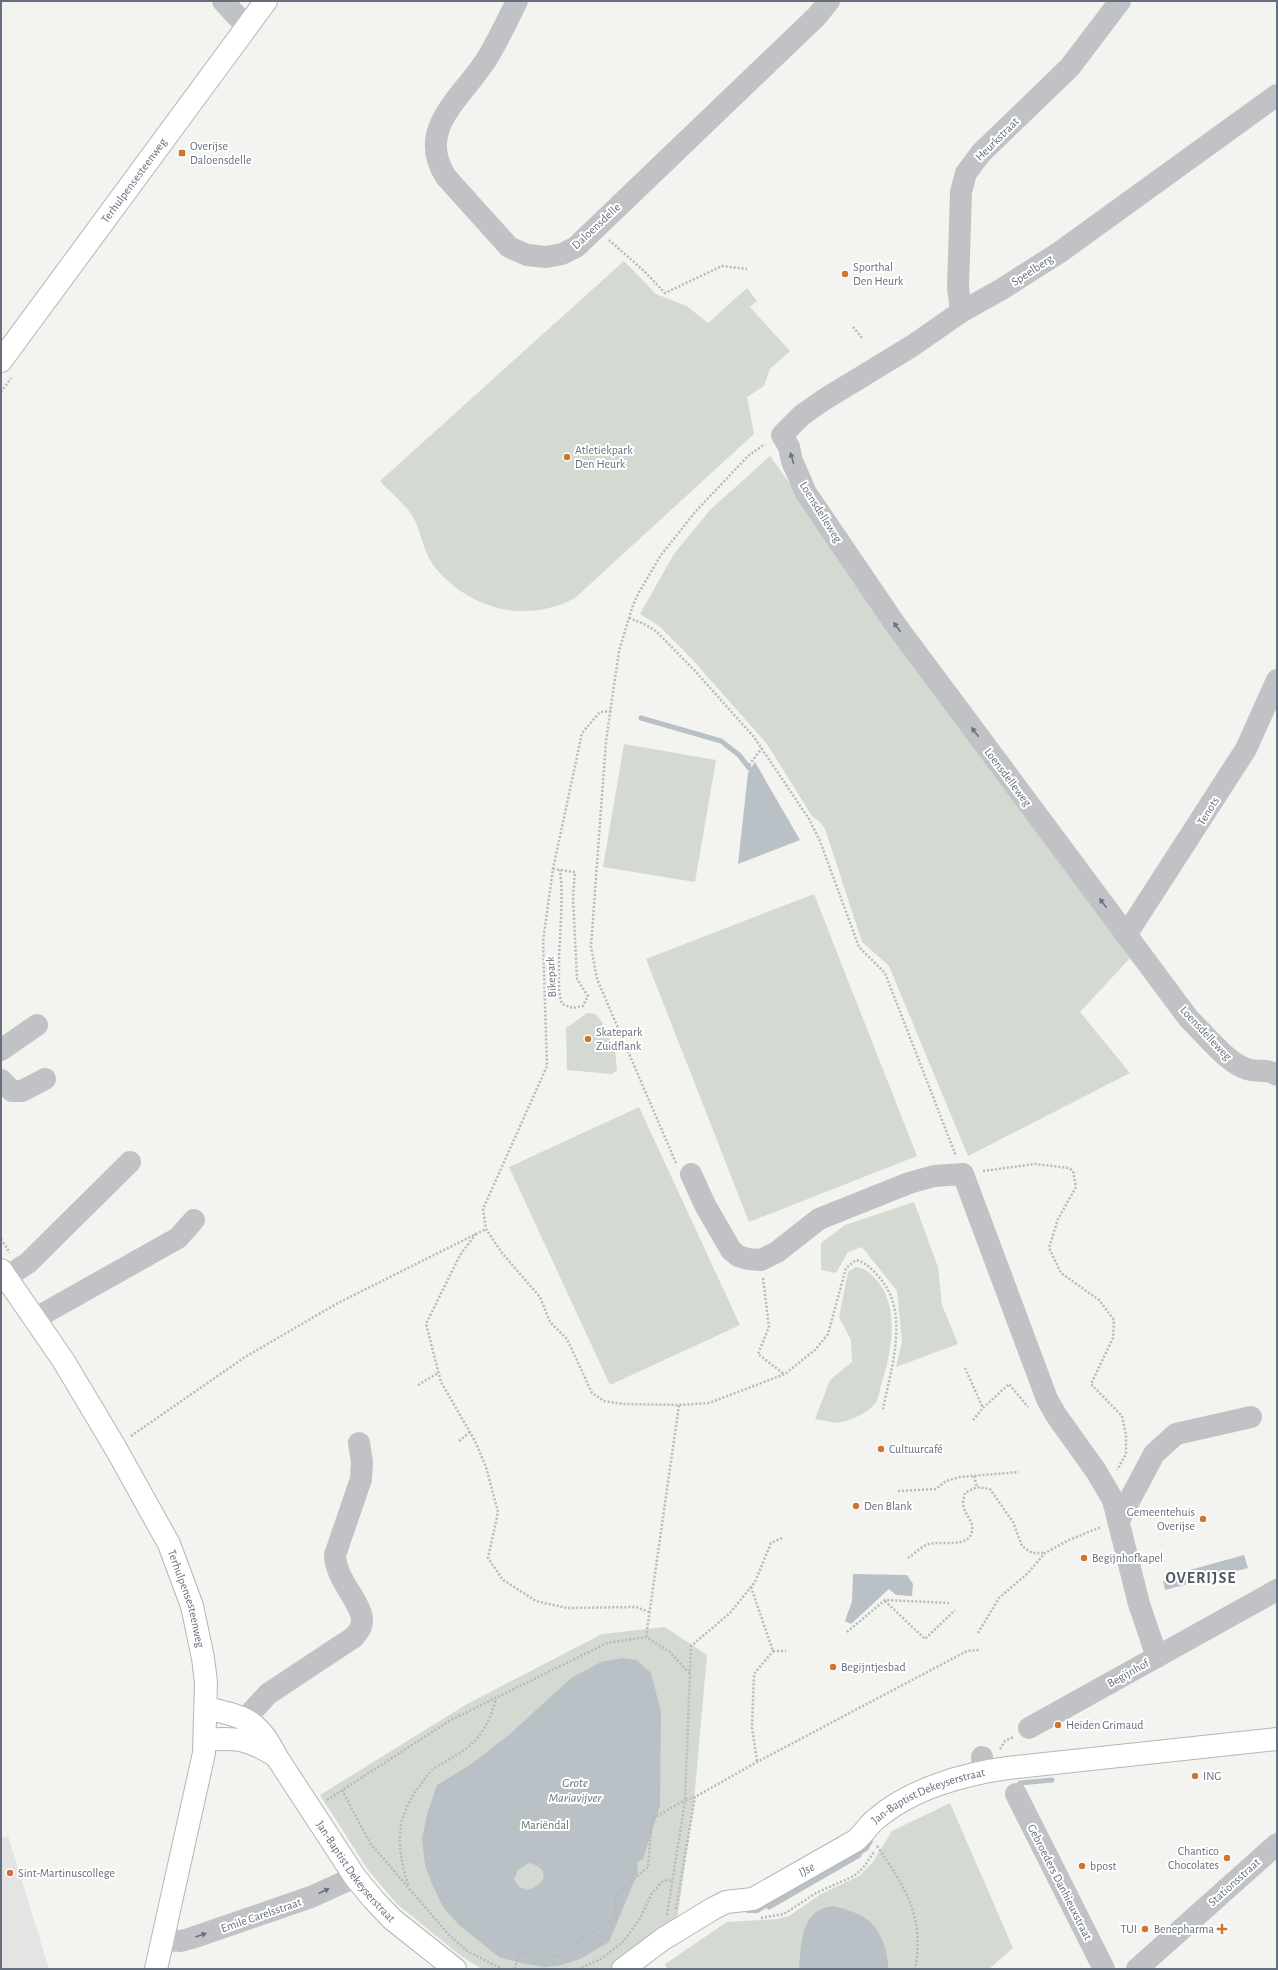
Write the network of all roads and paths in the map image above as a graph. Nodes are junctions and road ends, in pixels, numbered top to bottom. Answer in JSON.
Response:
{"nodes":[{"id":1,"x":223,"y":1,"type":"edge"},
{"id":2,"x":266,"y":1,"type":"edge"},
{"id":3,"x":517,"y":1,"type":"edge"},
{"id":4,"x":829,"y":1,"type":"edge"},
{"id":5,"x":1120,"y":1,"type":"edge"},
{"id":6,"x":247,"y":27,"type":"junction"},
{"id":7,"x":1277,"y":95,"type":"edge"},
{"id":8,"x":606,"y":238,"type":"dead end"},
{"id":9,"x":747,"y":269,"type":"dead end"},
{"id":10,"x":961,"y":312,"type":"junction"},
{"id":11,"x":853,"y":327,"type":"dead end"},
{"id":12,"x":863,"y":339,"type":"dead end"},
{"id":13,"x":1,"y":361,"type":"edge"},
{"id":14,"x":782,"y":436,"type":"junction"},
{"id":15,"x":629,"y":618,"type":"junction"},
{"id":16,"x":1277,"y":680,"type":"edge"},
{"id":17,"x":611,"y":711,"type":"junction"},
{"id":18,"x":762,"y":748,"type":"junction"},
{"id":19,"x":750,"y":765,"type":"dead end"},
{"id":20,"x":553,"y":869,"type":"junction"},
{"id":21,"x":560,"y":870,"type":"junction"},
{"id":22,"x":1126,"y":935,"type":"junction"},
{"id":23,"x":37,"y":1025,"type":"dead end"},
{"id":24,"x":1,"y":1050,"type":"edge"},
{"id":25,"x":1277,"y":1075,"type":"edge"},
{"id":26,"x":45,"y":1079,"type":"dead end"},
{"id":27,"x":1,"y":1080,"type":"edge"},
{"id":28,"x":130,"y":1162,"type":"dead end"},
{"id":29,"x":691,"y":1174,"type":"joint"},
{"id":30,"x":963,"y":1174,"type":"junction"},
{"id":31,"x":194,"y":1220,"type":"dead end"},
{"id":32,"x":486,"y":1229,"type":"junction"},
{"id":33,"x":476,"y":1234,"type":"junction"},
{"id":34,"x":761,"y":1260,"type":"junction"},
{"id":35,"x":3,"y":1274,"type":"edge"},
{"id":36,"x":34,"y":1318,"type":"junction"},
{"id":37,"x":964,"y":1368,"type":"dead end"},
{"id":38,"x":438,"y":1373,"type":"junction"},
{"id":39,"x":785,"y":1374,"type":"junction"},
{"id":40,"x":418,"y":1385,"type":"dead end"},
{"id":41,"x":678,"y":1405,"type":"junction"},
{"id":42,"x":983,"y":1408,"type":"junction"},
{"id":43,"x":883,"y":1409,"type":"dead end"},
{"id":44,"x":1033,"y":1412,"type":"dead end"},
{"id":45,"x":1251,"y":1417,"type":"dead end"},
{"id":46,"x":973,"y":1420,"type":"dead end"},
{"id":47,"x":470,"y":1432,"type":"junction"},
{"id":48,"x":131,"y":1436,"type":"dead end"},
{"id":49,"x":459,"y":1441,"type":"dead end"},
{"id":50,"x":359,"y":1443,"type":"dead end"},
{"id":51,"x":1019,"y":1472,"type":"dead end"},
{"id":52,"x":974,"y":1476,"type":"junction"},
{"id":53,"x":977,"y":1487,"type":"junction"},
{"id":54,"x":1107,"y":1488,"type":"junction"},
{"id":55,"x":898,"y":1491,"type":"dead end"},
{"id":56,"x":1119,"y":1520,"type":"junction"},
{"id":57,"x":782,"y":1538,"type":"dead end"},
{"id":58,"x":1045,"y":1554,"type":"junction"},
{"id":59,"x":908,"y":1558,"type":"dead end"},
{"id":60,"x":751,"y":1587,"type":"junction"},
{"id":61,"x":1277,"y":1590,"type":"edge"},
{"id":62,"x":885,"y":1600,"type":"junction"},
{"id":63,"x":949,"y":1604,"type":"dead end"},
{"id":64,"x":955,"y":1610,"type":"dead end"},
{"id":65,"x":649,"y":1612,"type":"junction"},
{"id":66,"x":847,"y":1632,"type":"dead end"},
{"id":67,"x":978,"y":1633,"type":"dead end"},
{"id":68,"x":646,"y":1637,"type":"junction"},
{"id":69,"x":979,"y":1650,"type":"dead end"},
{"id":70,"x":773,"y":1651,"type":"junction"},
{"id":71,"x":786,"y":1651,"type":"dead end"},
{"id":72,"x":1157,"y":1657,"type":"junction"},
{"id":73,"x":690,"y":1675,"type":"junction"},
{"id":74,"x":496,"y":1698,"type":"junction"},
{"id":75,"x":206,"y":1708,"type":"junction"},
{"id":76,"x":245,"y":1719,"type":"junction"},
{"id":77,"x":1030,"y":1728,"type":"joint"},
{"id":78,"x":1277,"y":1739,"type":"edge"},
{"id":79,"x":205,"y":1740,"type":"junction"},
{"id":80,"x":276,"y":1756,"type":"junction"},
{"id":81,"x":757,"y":1762,"type":"junction"},
{"id":82,"x":989,"y":1766,"type":"junction"},
{"id":83,"x":342,"y":1790,"type":"junction"},
{"id":84,"x":1016,"y":1794,"type":"dead end"},
{"id":85,"x":695,"y":1797,"type":"junction"},
{"id":86,"x":685,"y":1800,"type":"junction"},
{"id":87,"x":311,"y":1810,"type":"junction"},
{"id":88,"x":1277,"y":1844,"type":"edge"},
{"id":89,"x":877,"y":1846,"type":"dead end"},
{"id":90,"x":355,"y":1877,"type":"junction"},
{"id":91,"x":672,"y":1880,"type":"junction"},
{"id":92,"x":408,"y":1886,"type":"junction"},
{"id":93,"x":668,"y":1936,"type":"junction"},
{"id":94,"x":163,"y":1940,"type":"junction"},
{"id":95,"x":1101,"y":1963,"type":"edge"},
{"id":96,"x":156,"y":1969,"type":"edge"},
{"id":97,"x":455,"y":1969,"type":"edge"},
{"id":98,"x":502,"y":1969,"type":"edge"},
{"id":99,"x":515,"y":1969,"type":"edge"},
{"id":100,"x":578,"y":1969,"type":"edge"},
{"id":101,"x":623,"y":1969,"type":"edge"},
{"id":102,"x":915,"y":1969,"type":"edge"},
{"id":103,"x":1137,"y":1969,"type":"edge"}],
"edges":[{"from":1,"to":6,"type":"street"},
{"from":2,"to":6,"type":"main road","name":"Terhulpensesteenweg"},
{"from":3,"to":4,"type":"street","name":"Daloensdelle"},
{"from":5,"to":10,"type":"street","name":"Heurkstraat"},
{"from":6,"to":13,"type":"main road","name":"Terhulpensesteenweg"},
{"from":7,"to":10,"type":"street","name":"Speelberg"},
{"from":8,"to":9,"type":"path"},
{"from":10,"to":14,"type":"street","name":"Speelberg"},
{"from":11,"to":12,"type":"path"},
{"from":14,"to":15,"type":"path"},
{"from":22,"to":14,"type":"street","name":"Loensdelleweg","one_way":true},
{"from":15,"to":17,"type":"path"},
{"from":15,"to":18,"type":"path"},
{"from":16,"to":22,"type":"street","name":"Tenots"},
{"from":17,"to":20,"type":"path"},
{"from":17,"to":29,"type":"path"},
{"from":18,"to":19,"type":"path"},
{"from":18,"to":30,"type":"path"},
{"from":20,"to":21,"type":"path","name":"Bikepark"},
{"from":20,"to":32,"type":"path"},
{"from":21,"to":21,"type":"path","name":"Bikepark"},
{"from":22,"to":25,"type":"street","name":"Loensdelleweg"},
{"from":23,"to":24,"type":"street"},
{"from":26,"to":27,"type":"street"},
{"from":28,"to":35,"type":"street"},
{"from":29,"to":34,"type":"street"},
{"from":30,"to":34,"type":"street"},
{"from":30,"to":54,"type":"street"},
{"from":30,"to":54,"type":"path"},
{"from":31,"to":36,"type":"street"},
{"from":32,"to":33,"type":"path"},
{"from":32,"to":41,"type":"path"},
{"from":33,"to":38,"type":"path"},
{"from":33,"to":48,"type":"path"},
{"from":34,"to":39,"type":"path"},
{"from":35,"to":36,"type":"main road","name":"Terhulpensesteenweg"},
{"from":36,"to":75,"type":"main road","name":"Terhulpensesteenweg"},
{"from":37,"to":42,"type":"path"},
{"from":38,"to":40,"type":"path"},
{"from":38,"to":47,"type":"path"},
{"from":39,"to":41,"type":"path"},
{"from":39,"to":43,"type":"path"},
{"from":41,"to":65,"type":"path"},
{"from":42,"to":44,"type":"path"},
{"from":42,"to":46,"type":"path"},
{"from":45,"to":56,"type":"street"},
{"from":47,"to":49,"type":"path"},
{"from":47,"to":65,"type":"path"},
{"from":50,"to":76,"type":"street"},
{"from":51,"to":52,"type":"path"},
{"from":52,"to":53,"type":"path"},
{"from":52,"to":55,"type":"path"},
{"from":53,"to":58,"type":"path"},
{"from":53,"to":59,"type":"path"},
{"from":54,"to":56,"type":"street"},
{"from":56,"to":58,"type":"path"},
{"from":56,"to":72,"type":"street"},
{"from":57,"to":60,"type":"path"},
{"from":58,"to":67,"type":"path"},
{"from":60,"to":70,"type":"path"},
{"from":60,"to":73,"type":"path"},
{"from":61,"to":72,"type":"street","name":"Begijnhof"},
{"from":62,"to":63,"type":"path"},
{"from":62,"to":64,"type":"path"},
{"from":62,"to":66,"type":"path"},
{"from":65,"to":68,"type":"path"},
{"from":68,"to":73,"type":"path"},
{"from":68,"to":74,"type":"path"},
{"from":69,"to":81,"type":"path"},
{"from":70,"to":71,"type":"path"},
{"from":70,"to":81,"type":"path"},
{"from":72,"to":77,"type":"street","name":"Begijnhof"},
{"from":73,"to":86,"type":"path"},
{"from":74,"to":83,"type":"path"},
{"from":74,"to":92,"type":"path"},
{"from":75,"to":76,"type":"main road","name":"Jan-Baptist Dekeyserstraat"},
{"from":75,"to":79,"type":"main road","name":"Terhulpensesteenweg"},
{"from":76,"to":80,"type":"main road","name":"Jan-Baptist Dekeyserstraat"},
{"from":77,"to":82,"type":"path"},
{"from":78,"to":82,"type":"main road","name":"Jan-Baptist Dekeyserstraat"},
{"from":79,"to":80,"type":"main road","name":"Jan-Baptist Dekeyserstraat"},
{"from":79,"to":94,"type":"main road","name":"Terhulpensesteenweg"},
{"from":80,"to":87,"type":"main road","name":"Jan-Baptist Dekeyserstraat"},
{"from":81,"to":85,"type":"path"},
{"from":82,"to":93,"type":"main road","name":"Jan-Baptist Dekeyserstraat"},
{"from":83,"to":87,"type":"path"},
{"from":83,"to":92,"type":"path"},
{"from":84,"to":95,"type":"street","name":"Gebroeders Danhieuxstraat"},
{"from":85,"to":86,"type":"path"},
{"from":85,"to":93,"type":"path"},
{"from":86,"to":91,"type":"path"},
{"from":86,"to":99,"type":"path"},
{"from":87,"to":90,"type":"main road","name":"Jan-Baptist Dekeyserstraat"},
{"from":88,"to":103,"type":"street","name":"Stationsstraat"},
{"from":89,"to":102,"type":"path"},
{"from":94,"to":90,"type":"street","name":"Emile Carelsstraat","one_way":true},
{"from":90,"to":97,"type":"main road","name":"Jan-Baptist Dekeyserstraat"},
{"from":91,"to":93,"type":"path"},
{"from":91,"to":100,"type":"path"},
{"from":92,"to":98,"type":"path"},
{"from":93,"to":101,"type":"main road","name":"Jan-Baptist Dekeyserstraat"},
{"from":94,"to":96,"type":"main road","name":"Terhulpensesteenweg"}]}
